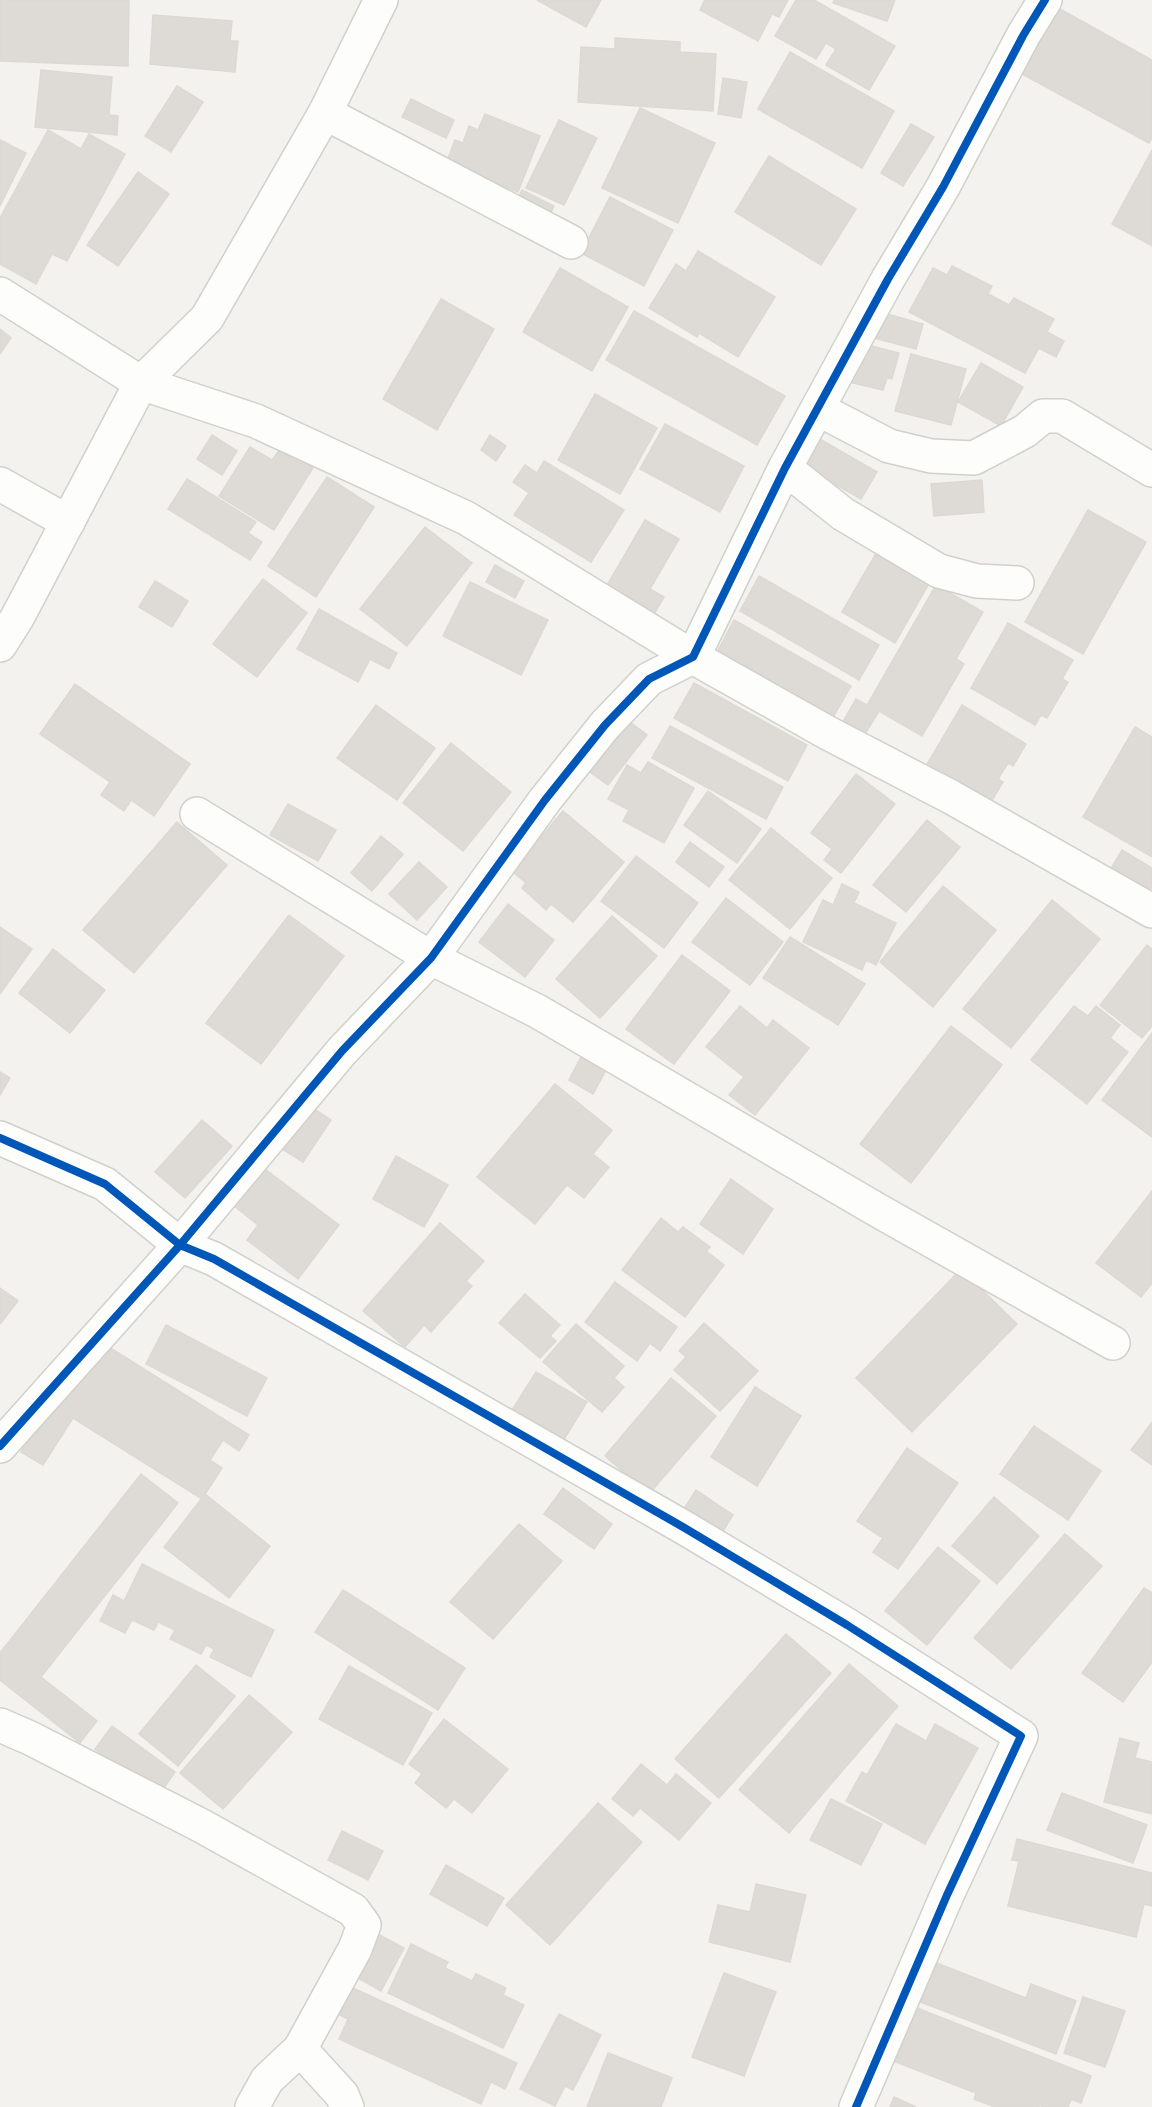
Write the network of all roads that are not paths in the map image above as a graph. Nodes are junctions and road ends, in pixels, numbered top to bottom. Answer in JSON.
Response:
{"nodes":[{"id":1,"x":381,"y":0,"type":"edge"},
{"id":2,"x":1045,"y":0,"type":"edge"},
{"id":3,"x":325,"y":112,"type":"junction"},
{"id":4,"x":571,"y":242,"type":"dead end"},
{"id":5,"x":0,"y":294,"type":"edge"},
{"id":6,"x":141,"y":383,"type":"junction"},
{"id":7,"x":818,"y":410,"type":"junction"},
{"id":8,"x":785,"y":468,"type":"junction"},
{"id":9,"x":1152,"y":470,"type":"edge"},
{"id":10,"x":0,"y":484,"type":"edge"},
{"id":11,"x":68,"y":522,"type":"junction"},
{"id":12,"x":1017,"y":583,"type":"dead end"},
{"id":13,"x":6,"y":624,"type":"edge"},
{"id":14,"x":693,"y":657,"type":"junction"},
{"id":15,"x":197,"y":814,"type":"dead end"},
{"id":16,"x":1152,"y":911,"type":"edge"},
{"id":17,"x":431,"y":958,"type":"junction"},
{"id":18,"x":0,"y":1138,"type":"edge"},
{"id":19,"x":180,"y":1245,"type":"junction"},
{"id":20,"x":1113,"y":1343,"type":"dead end"},
{"id":21,"x":0,"y":1446,"type":"edge"},
{"id":22,"x":0,"y":1725,"type":"edge"},
{"id":23,"x":300,"y":2049,"type":"junction"},
{"id":24,"x":252,"y":2107,"type":"edge"},
{"id":25,"x":347,"y":2107,"type":"edge"},
{"id":26,"x":856,"y":2107,"type":"edge"}],
"edges":[{"from":1,"to":3,"type":"street"},
{"from":2,"to":7,"type":"street"},
{"from":3,"to":4,"type":"street"},
{"from":3,"to":6,"type":"street"},
{"from":5,"to":6,"type":"street"},
{"from":6,"to":11,"type":"street"},
{"from":6,"to":14,"type":"street"},
{"from":7,"to":8,"type":"street"},
{"from":7,"to":9,"type":"street"},
{"from":8,"to":12,"type":"street"},
{"from":8,"to":14,"type":"street"},
{"from":10,"to":11,"type":"street"},
{"from":11,"to":13,"type":"street"},
{"from":14,"to":16,"type":"street"},
{"from":14,"to":17,"type":"street"},
{"from":15,"to":17,"type":"street"},
{"from":17,"to":19,"type":"street"},
{"from":17,"to":20,"type":"street"},
{"from":18,"to":19,"type":"street"},
{"from":19,"to":21,"type":"street"},
{"from":19,"to":26,"type":"street"},
{"from":22,"to":23,"type":"street"},
{"from":23,"to":24,"type":"street"},
{"from":23,"to":25,"type":"street"}]}
